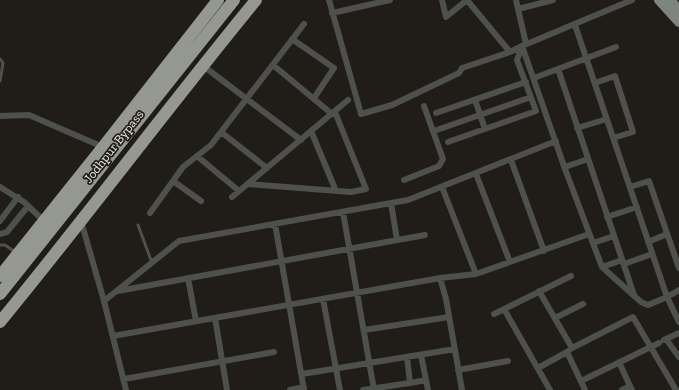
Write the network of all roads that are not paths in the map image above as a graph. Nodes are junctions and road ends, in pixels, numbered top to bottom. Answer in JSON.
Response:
{"nodes":[{"id":1,"x":218,"y":0,"type":"edge"},
{"id":2,"x":234,"y":0,"type":"edge"},
{"id":3,"x":248,"y":0,"type":"edge"},
{"id":4,"x":256,"y":0,"type":"edge"},
{"id":5,"x":329,"y":0,"type":"edge"},
{"id":6,"x":385,"y":0,"type":"edge"},
{"id":7,"x":442,"y":0,"type":"edge"},
{"id":8,"x":467,"y":0,"type":"edge"},
{"id":9,"x":516,"y":0,"type":"edge"},
{"id":10,"x":553,"y":0,"type":"edge"},
{"id":11,"x":632,"y":0,"type":"edge"},
{"id":12,"x":659,"y":0,"type":"edge"},
{"id":13,"x":670,"y":0,"type":"edge"},
{"id":14,"x":518,"y":9,"type":"junction"},
{"id":15,"x":679,"y":10,"type":"edge"},
{"id":16,"x":332,"y":13,"type":"junction"},
{"id":17,"x":679,"y":22,"type":"edge"},
{"id":18,"x":304,"y":24,"type":"dead end"},
{"id":19,"x":575,"y":25,"type":"junction"},
{"id":20,"x":209,"y":39,"type":"junction"},
{"id":21,"x":292,"y":40,"type":"junction"},
{"id":22,"x":524,"y":45,"type":"junction"},
{"id":23,"x":616,"y":47,"type":"dead end"},
{"id":24,"x":510,"y":52,"type":"junction"},
{"id":25,"x":586,"y":58,"type":"junction"},
{"id":26,"x":0,"y":59,"type":"edge"},
{"id":27,"x":202,"y":65,"type":"junction"},
{"id":28,"x":272,"y":65,"type":"junction"},
{"id":29,"x":558,"y":69,"type":"junction"},
{"id":30,"x":534,"y":78,"type":"junction"},
{"id":31,"x":0,"y":80,"type":"edge"},
{"id":32,"x":526,"y":82,"type":"junction"},
{"id":33,"x":595,"y":83,"type":"junction"},
{"id":34,"x":531,"y":97,"type":"junction"},
{"id":35,"x":247,"y":98,"type":"junction"},
{"id":36,"x":314,"y":98,"type":"junction"},
{"id":37,"x":348,"y":100,"type":"dead end"},
{"id":38,"x":475,"y":100,"type":"junction"},
{"id":39,"x":424,"y":106,"type":"dead end"},
{"id":40,"x":334,"y":113,"type":"junction"},
{"id":41,"x":436,"y":113,"type":"dead end"},
{"id":42,"x":480,"y":115,"type":"junction"},
{"id":43,"x":0,"y":116,"type":"edge"},
{"id":44,"x":607,"y":119,"type":"junction"},
{"id":45,"x":577,"y":128,"type":"junction"},
{"id":46,"x":485,"y":129,"type":"junction"},
{"id":47,"x":311,"y":131,"type":"junction"},
{"id":48,"x":434,"y":131,"type":"junction"},
{"id":49,"x":221,"y":132,"type":"junction"},
{"id":50,"x":613,"y":138,"type":"junction"},
{"id":51,"x":301,"y":140,"type":"junction"},
{"id":52,"x":556,"y":141,"type":"junction"},
{"id":53,"x":448,"y":142,"type":"dead end"},
{"id":54,"x":103,"y":147,"type":"junction"},
{"id":55,"x":197,"y":156,"type":"junction"},
{"id":56,"x":588,"y":159,"type":"junction"},
{"id":57,"x":511,"y":160,"type":"junction"},
{"id":58,"x":565,"y":167,"type":"junction"},
{"id":59,"x":267,"y":168,"type":"junction"},
{"id":60,"x":476,"y":174,"type":"junction"},
{"id":61,"x":404,"y":180,"type":"dead end"},
{"id":62,"x":173,"y":181,"type":"junction"},
{"id":63,"x":248,"y":184,"type":"junction"},
{"id":64,"x":630,"y":186,"type":"junction"},
{"id":65,"x":0,"y":187,"type":"edge"},
{"id":66,"x":442,"y":187,"type":"junction"},
{"id":67,"x":238,"y":191,"type":"junction"},
{"id":68,"x":336,"y":191,"type":"junction"},
{"id":69,"x":18,"y":197,"type":"junction"},
{"id":70,"x":232,"y":197,"type":"dead end"},
{"id":71,"x":201,"y":201,"type":"dead end"},
{"id":72,"x":390,"y":203,"type":"junction"},
{"id":73,"x":28,"y":206,"type":"junction"},
{"id":74,"x":636,"y":207,"type":"junction"},
{"id":75,"x":344,"y":212,"type":"junction"},
{"id":76,"x":150,"y":213,"type":"dead end"},
{"id":77,"x":607,"y":217,"type":"junction"},
{"id":78,"x":80,"y":220,"type":"junction"},
{"id":79,"x":0,"y":221,"type":"edge"},
{"id":80,"x":44,"y":221,"type":"junction"},
{"id":81,"x":275,"y":224,"type":"junction"},
{"id":82,"x":138,"y":225,"type":"dead end"},
{"id":83,"x":0,"y":234,"type":"edge"},
{"id":84,"x":589,"y":234,"type":"junction"},
{"id":85,"x":667,"y":234,"type":"junction"},
{"id":86,"x":425,"y":235,"type":"dead end"},
{"id":87,"x":614,"y":236,"type":"junction"},
{"id":88,"x":397,"y":240,"type":"junction"},
{"id":89,"x":648,"y":242,"type":"junction"},
{"id":90,"x":593,"y":243,"type":"junction"},
{"id":91,"x":0,"y":245,"type":"edge"},
{"id":92,"x":350,"y":248,"type":"junction"},
{"id":93,"x":544,"y":251,"type":"junction"},
{"id":94,"x":18,"y":254,"type":"junction"},
{"id":95,"x":652,"y":254,"type":"junction"},
{"id":96,"x":282,"y":261,"type":"junction"},
{"id":97,"x":510,"y":262,"type":"junction"},
{"id":98,"x":623,"y":262,"type":"junction"},
{"id":99,"x":152,"y":263,"type":"junction"},
{"id":100,"x":602,"y":267,"type":"junction"},
{"id":101,"x":679,"y":268,"type":"edge"},
{"id":102,"x":476,"y":274,"type":"junction"},
{"id":103,"x":0,"y":276,"type":"edge"},
{"id":104,"x":571,"y":276,"type":"dead end"},
{"id":105,"x":188,"y":278,"type":"junction"},
{"id":106,"x":440,"y":278,"type":"junction"},
{"id":107,"x":679,"y":290,"type":"edge"},
{"id":108,"x":117,"y":291,"type":"junction"},
{"id":109,"x":539,"y":292,"type":"junction"},
{"id":110,"x":358,"y":293,"type":"junction"},
{"id":111,"x":0,"y":294,"type":"edge"},
{"id":112,"x":667,"y":296,"type":"junction"},
{"id":113,"x":635,"y":297,"type":"junction"},
{"id":114,"x":323,"y":299,"type":"junction"},
{"id":115,"x":104,"y":301,"type":"junction"},
{"id":116,"x":583,"y":304,"type":"dead end"},
{"id":117,"x":289,"y":305,"type":"junction"},
{"id":118,"x":504,"y":309,"type":"junction"},
{"id":119,"x":0,"y":310,"type":"edge"},
{"id":120,"x":494,"y":314,"type":"dead end"},
{"id":121,"x":449,"y":317,"type":"junction"},
{"id":122,"x":215,"y":318,"type":"junction"},
{"id":123,"x":555,"y":318,"type":"junction"},
{"id":124,"x":196,"y":321,"type":"junction"},
{"id":125,"x":0,"y":322,"type":"edge"},
{"id":126,"x":679,"y":322,"type":"edge"},
{"id":127,"x":364,"y":330,"type":"junction"},
{"id":128,"x":679,"y":333,"type":"edge"},
{"id":129,"x":113,"y":336,"type":"junction"},
{"id":130,"x":663,"y":341,"type":"junction"},
{"id":131,"x":651,"y":347,"type":"junction"},
{"id":132,"x":455,"y":349,"type":"junction"},
{"id":133,"x":570,"y":350,"type":"junction"},
{"id":134,"x":274,"y":352,"type":"dead end"},
{"id":135,"x":421,"y":355,"type":"junction"},
{"id":136,"x":679,"y":356,"type":"edge"},
{"id":137,"x":407,"y":357,"type":"junction"},
{"id":138,"x":508,"y":361,"type":"dead end"},
{"id":139,"x":222,"y":362,"type":"junction"},
{"id":140,"x":619,"y":362,"type":"junction"},
{"id":141,"x":370,"y":363,"type":"junction"},
{"id":142,"x":538,"y":368,"type":"junction"},
{"id":143,"x":336,"y":369,"type":"junction"},
{"id":144,"x":458,"y":370,"type":"junction"},
{"id":145,"x":302,"y":374,"type":"junction"},
{"id":146,"x":124,"y":380,"type":"junction"},
{"id":147,"x":426,"y":380,"type":"junction"},
{"id":148,"x":581,"y":381,"type":"junction"},
{"id":149,"x":410,"y":383,"type":"junction"},
{"id":150,"x":631,"y":388,"type":"edge"},
{"id":151,"x":304,"y":389,"type":"edge"},
{"id":152,"x":374,"y":389,"type":"edge"},
{"id":153,"x":126,"y":390,"type":"edge"},
{"id":154,"x":227,"y":390,"type":"edge"},
{"id":155,"x":290,"y":390,"type":"edge"},
{"id":156,"x":340,"y":390,"type":"edge"},
{"id":157,"x":363,"y":390,"type":"edge"},
{"id":158,"x":428,"y":390,"type":"edge"},
{"id":159,"x":462,"y":390,"type":"edge"},
{"id":160,"x":550,"y":390,"type":"edge"},
{"id":161,"x":585,"y":390,"type":"edge"},
{"id":162,"x":622,"y":390,"type":"edge"},
{"id":163,"x":676,"y":390,"type":"edge"}],
"edges":[{"from":1,"to":54,"type":"highway"},
{"from":2,"to":20,"type":"highway","name":"Jodhpur Bypass"},
{"from":3,"to":20,"type":"highway","name":"Jodhpur Bypass"},
{"from":4,"to":27,"type":"highway"},
{"from":5,"to":16,"type":"street"},
{"from":6,"to":16,"type":"street"},
{"from":7,"to":8,"type":"street"},
{"from":8,"to":24,"type":"street"},
{"from":9,"to":14,"type":"street"},
{"from":10,"to":14,"type":"street"},
{"from":11,"to":19,"type":"street"},
{"from":12,"to":17,"type":"main road"},
{"from":13,"to":15,"type":"main road"},
{"from":14,"to":22,"type":"street"},
{"from":16,"to":24,"type":"street"},
{"from":18,"to":21,"type":"street"},
{"from":19,"to":22,"type":"street"},
{"from":19,"to":25,"type":"street"},
{"from":20,"to":111,"type":"highway","name":"Jodhpur Bypass"},
{"from":20,"to":119,"type":"highway","name":"Jodhpur Bypass"},
{"from":21,"to":28,"type":"street"},
{"from":21,"to":36,"type":"street"},
{"from":22,"to":24,"type":"street"},
{"from":22,"to":30,"type":"street"},
{"from":22,"to":32,"type":"street"},
{"from":23,"to":25,"type":"street"},
{"from":25,"to":29,"type":"street"},
{"from":25,"to":33,"type":"street"},
{"from":26,"to":31,"type":"lane"},
{"from":27,"to":35,"type":"street"},
{"from":27,"to":78,"type":"highway"},
{"from":28,"to":35,"type":"street"},
{"from":28,"to":36,"type":"street"},
{"from":29,"to":30,"type":"street"},
{"from":29,"to":45,"type":"street"},
{"from":30,"to":52,"type":"street"},
{"from":32,"to":34,"type":"street"},
{"from":32,"to":38,"type":"street"},
{"from":33,"to":44,"type":"street"},
{"from":33,"to":50,"type":"street"},
{"from":34,"to":42,"type":"street"},
{"from":34,"to":46,"type":"street"},
{"from":35,"to":49,"type":"street"},
{"from":35,"to":51,"type":"street"},
{"from":36,"to":40,"type":"street"},
{"from":37,"to":40,"type":"street"},
{"from":38,"to":41,"type":"street"},
{"from":38,"to":42,"type":"street"},
{"from":39,"to":48,"type":"street"},
{"from":40,"to":47,"type":"street"},
{"from":40,"to":68,"type":"street"},
{"from":42,"to":46,"type":"street"},
{"from":42,"to":48,"type":"street"},
{"from":43,"to":54,"type":"street"},
{"from":44,"to":45,"type":"street"},
{"from":44,"to":50,"type":"street"},
{"from":45,"to":56,"type":"street"},
{"from":46,"to":53,"type":"street"},
{"from":47,"to":51,"type":"street"},
{"from":47,"to":68,"type":"street"},
{"from":48,"to":61,"type":"street"},
{"from":49,"to":55,"type":"street"},
{"from":49,"to":59,"type":"street"},
{"from":50,"to":64,"type":"street"},
{"from":51,"to":59,"type":"street"},
{"from":52,"to":57,"type":"street"},
{"from":52,"to":58,"type":"street"},
{"from":54,"to":80,"type":"highway"},
{"from":55,"to":62,"type":"street"},
{"from":55,"to":67,"type":"street"},
{"from":56,"to":58,"type":"street"},
{"from":56,"to":77,"type":"street"},
{"from":57,"to":60,"type":"street"},
{"from":57,"to":93,"type":"street"},
{"from":58,"to":84,"type":"street"},
{"from":59,"to":63,"type":"street"},
{"from":60,"to":66,"type":"street"},
{"from":60,"to":97,"type":"street"},
{"from":62,"to":71,"type":"street"},
{"from":62,"to":76,"type":"street"},
{"from":63,"to":67,"type":"street"},
{"from":63,"to":68,"type":"street"},
{"from":64,"to":74,"type":"street"},
{"from":64,"to":85,"type":"street"},
{"from":65,"to":69,"type":"street"},
{"from":66,"to":72,"type":"street"},
{"from":66,"to":102,"type":"street"},
{"from":67,"to":70,"type":"street"},
{"from":69,"to":73,"type":"street"},
{"from":69,"to":79,"type":"street"},
{"from":72,"to":75,"type":"street"},
{"from":72,"to":88,"type":"street"},
{"from":73,"to":80,"type":"street"},
{"from":73,"to":83,"type":"street"},
{"from":74,"to":77,"type":"street"},
{"from":74,"to":89,"type":"street"},
{"from":75,"to":81,"type":"street"},
{"from":75,"to":92,"type":"street"},
{"from":77,"to":87,"type":"street"},
{"from":78,"to":115,"type":"street"},
{"from":78,"to":125,"type":"highway"},
{"from":80,"to":94,"type":"highway"},
{"from":81,"to":96,"type":"street"},
{"from":81,"to":99,"type":"street"},
{"from":82,"to":99,"type":"lane"},
{"from":84,"to":90,"type":"street"},
{"from":84,"to":93,"type":"street"},
{"from":85,"to":89,"type":"street"},
{"from":85,"to":101,"type":"street"},
{"from":86,"to":88,"type":"street"},
{"from":87,"to":90,"type":"street"},
{"from":87,"to":98,"type":"street"},
{"from":88,"to":92,"type":"street"},
{"from":89,"to":95,"type":"street"},
{"from":90,"to":100,"type":"street"},
{"from":91,"to":94,"type":"lane"},
{"from":92,"to":96,"type":"street"},
{"from":92,"to":110,"type":"street"},
{"from":93,"to":97,"type":"street"},
{"from":94,"to":103,"type":"highway"},
{"from":95,"to":98,"type":"street"},
{"from":95,"to":112,"type":"street"},
{"from":96,"to":105,"type":"street"},
{"from":96,"to":117,"type":"street"},
{"from":97,"to":102,"type":"street"},
{"from":98,"to":100,"type":"street"},
{"from":98,"to":113,"type":"street"},
{"from":99,"to":108,"type":"street"},
{"from":100,"to":113,"type":"street"},
{"from":102,"to":106,"type":"street"},
{"from":104,"to":109,"type":"street"},
{"from":105,"to":108,"type":"street"},
{"from":105,"to":124,"type":"street"},
{"from":106,"to":110,"type":"street"},
{"from":106,"to":121,"type":"street"},
{"from":107,"to":112,"type":"street"},
{"from":108,"to":115,"type":"street"},
{"from":109,"to":118,"type":"street"},
{"from":109,"to":123,"type":"street"},
{"from":110,"to":114,"type":"street"},
{"from":110,"to":127,"type":"street"},
{"from":112,"to":113,"type":"street"},
{"from":112,"to":126,"type":"street"},
{"from":114,"to":117,"type":"street"},
{"from":114,"to":143,"type":"street"},
{"from":115,"to":129,"type":"street"},
{"from":116,"to":123,"type":"street"},
{"from":117,"to":122,"type":"street"},
{"from":117,"to":145,"type":"street"},
{"from":118,"to":120,"type":"street"},
{"from":118,"to":142,"type":"street"},
{"from":121,"to":127,"type":"street"},
{"from":121,"to":132,"type":"street"},
{"from":122,"to":124,"type":"street"},
{"from":122,"to":139,"type":"street"},
{"from":123,"to":133,"type":"street"},
{"from":124,"to":129,"type":"street"},
{"from":127,"to":141,"type":"street"},
{"from":128,"to":130,"type":"street"},
{"from":129,"to":146,"type":"street"},
{"from":130,"to":131,"type":"street"},
{"from":130,"to":136,"type":"street"},
{"from":131,"to":133,"type":"street"},
{"from":131,"to":140,"type":"street"},
{"from":131,"to":163,"type":"street"},
{"from":132,"to":135,"type":"street"},
{"from":132,"to":144,"type":"street"},
{"from":133,"to":142,"type":"street"},
{"from":133,"to":148,"type":"street"},
{"from":134,"to":139,"type":"street"},
{"from":135,"to":137,"type":"street"},
{"from":135,"to":147,"type":"street"},
{"from":137,"to":141,"type":"street"},
{"from":137,"to":149,"type":"street"},
{"from":138,"to":144,"type":"street"},
{"from":139,"to":146,"type":"street"},
{"from":139,"to":154,"type":"street"},
{"from":140,"to":148,"type":"street"},
{"from":140,"to":150,"type":"street"},
{"from":141,"to":143,"type":"street"},
{"from":141,"to":152,"type":"street"},
{"from":142,"to":160,"type":"street"},
{"from":143,"to":145,"type":"street"},
{"from":143,"to":156,"type":"street"},
{"from":144,"to":159,"type":"street"},
{"from":145,"to":151,"type":"street"},
{"from":146,"to":153,"type":"street"},
{"from":147,"to":149,"type":"street"},
{"from":147,"to":158,"type":"street"},
{"from":148,"to":161,"type":"street"},
{"from":149,"to":152,"type":"street"},
{"from":150,"to":162,"type":"street"},
{"from":151,"to":155,"type":"street"},
{"from":152,"to":157,"type":"street"}]}
